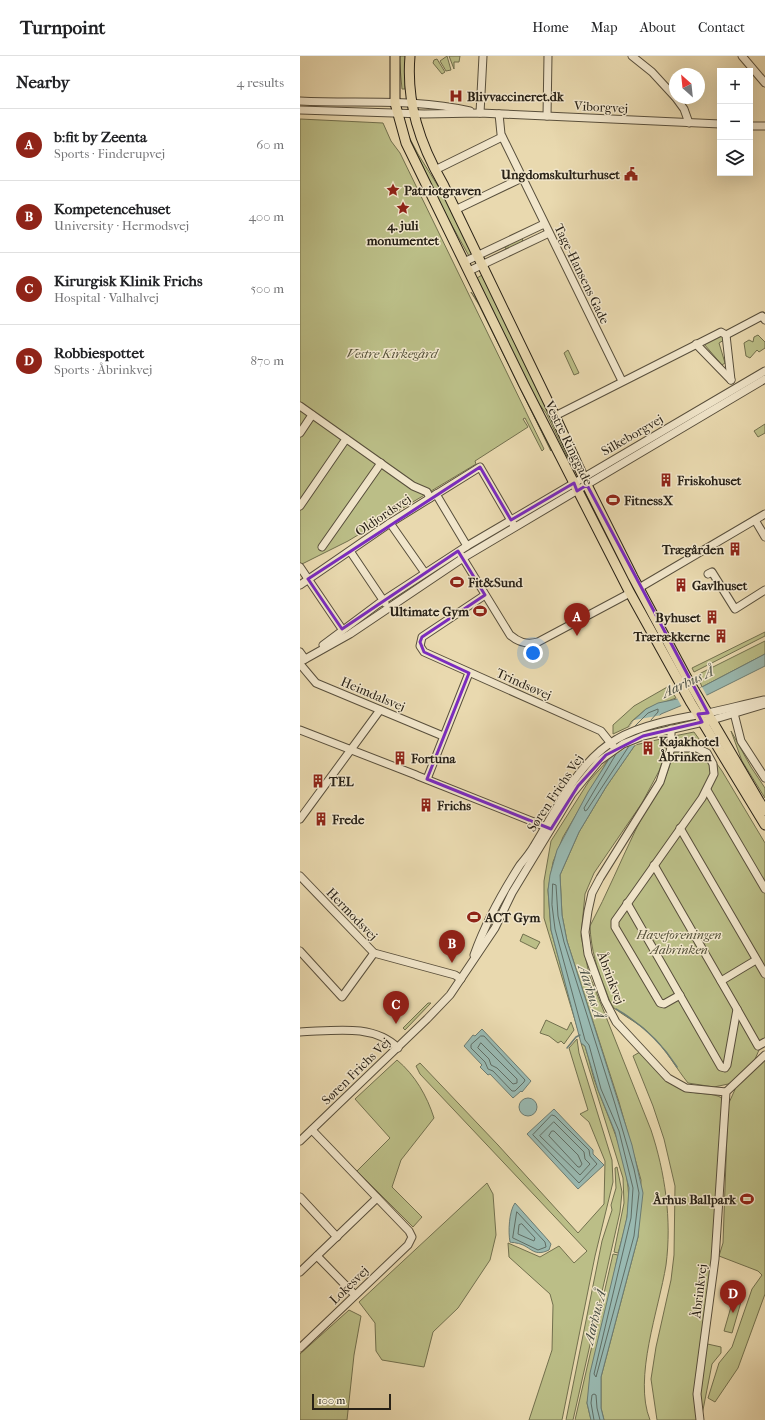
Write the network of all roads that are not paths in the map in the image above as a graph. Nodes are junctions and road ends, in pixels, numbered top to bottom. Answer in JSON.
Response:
{"nodes":[{"id":1,"x":395,"y":56,"type":"edge"},
{"id":2,"x":410,"y":56,"type":"edge"},
{"id":3,"x":483,"y":56,"type":"edge"},
{"id":4,"x":548,"y":56,"type":"edge"},
{"id":5,"x":632,"y":56,"type":"edge"},
{"id":6,"x":742,"y":56,"type":"edge"},
{"id":7,"x":765,"y":83,"type":"edge"},
{"id":8,"x":669,"y":90,"type":"edge"},
{"id":9,"x":300,"y":101,"type":"edge"},
{"id":10,"x":325,"y":103,"type":"junction"},
{"id":11,"x":395,"y":103,"type":"junction"},
{"id":12,"x":412,"y":104,"type":"junction"},
{"id":13,"x":681,"y":104,"type":"edge"},
{"id":14,"x":300,"y":110,"type":"edge"},
{"id":15,"x":325,"y":112,"type":"junction"},
{"id":16,"x":397,"y":114,"type":"junction"},
{"id":17,"x":414,"y":114,"type":"junction"},
{"id":18,"x":480,"y":114,"type":"junction"},
{"id":19,"x":499,"y":114,"type":"junction"},
{"id":20,"x":547,"y":116,"type":"junction"},
{"id":21,"x":689,"y":123,"type":"junction"},
{"id":22,"x":717,"y":124,"type":"edge"},
{"id":23,"x":753,"y":126,"type":"edge"},
{"id":24,"x":765,"y":126,"type":"edge"},
{"id":25,"x":502,"y":137,"type":"junction"},
{"id":26,"x":435,"y":170,"type":"junction"},
{"id":27,"x":522,"y":178,"type":"junction"},
{"id":28,"x":455,"y":210,"type":"junction"},
{"id":29,"x":544,"y":224,"type":"junction"},
{"id":30,"x":548,"y":233,"type":"junction"},
{"id":31,"x":478,"y":256,"type":"junction"},
{"id":32,"x":464,"y":262,"type":"junction"},
{"id":33,"x":482,"y":265,"type":"junction"},
{"id":34,"x":469,"y":272,"type":"junction"},
{"id":35,"x":764,"y":318,"type":"edge"},
{"id":36,"x":726,"y":335,"type":"junction"},
{"id":37,"x":696,"y":344,"type":"junction"},
{"id":38,"x":765,"y":371,"type":"edge"},
{"id":39,"x":765,"y":379,"type":"edge"},
{"id":40,"x":731,"y":380,"type":"junction"},
{"id":41,"x":622,"y":381,"type":"junction"},
{"id":42,"x":739,"y":391,"type":"junction"},
{"id":43,"x":300,"y":406,"type":"edge"},
{"id":44,"x":312,"y":415,"type":"junction"},
{"id":45,"x":556,"y":416,"type":"junction"},
{"id":46,"x":300,"y":433,"type":"edge"},
{"id":47,"x":346,"y":439,"type":"junction"},
{"id":48,"x":381,"y":463,"type":"junction"},
{"id":49,"x":585,"y":481,"type":"junction"},
{"id":50,"x":576,"y":487,"type":"junction"},
{"id":51,"x":433,"y":496,"type":"junction"},
{"id":52,"x":300,"y":506,"type":"edge"},
{"id":53,"x":765,"y":514,"type":"edge"},
{"id":54,"x":511,"y":520,"type":"junction"},
{"id":55,"x":755,"y":520,"type":"junction"},
{"id":56,"x":390,"y":523,"type":"junction"},
{"id":57,"x":515,"y":527,"type":"junction"},
{"id":58,"x":765,"y":537,"type":"edge"},
{"id":59,"x":467,"y":546,"type":"junction"},
{"id":60,"x":322,"y":547,"type":"dead end"},
{"id":61,"x":350,"y":551,"type":"junction"},
{"id":62,"x":458,"y":551,"type":"junction"},
{"id":63,"x":463,"y":558,"type":"junction"},
{"id":64,"x":300,"y":567,"type":"edge"},
{"id":65,"x":425,"y":573,"type":"junction"},
{"id":66,"x":708,"y":574,"type":"dead end"},
{"id":67,"x":308,"y":579,"type":"junction"},
{"id":68,"x":300,"y":585,"type":"edge"},
{"id":69,"x":639,"y":588,"type":"junction"},
{"id":70,"x":765,"y":590,"type":"edge"},
{"id":71,"x":630,"y":593,"type":"junction"},
{"id":72,"x":485,"y":595,"type":"junction"},
{"id":73,"x":383,"y":601,"type":"junction"},
{"id":74,"x":388,"y":608,"type":"junction"},
{"id":75,"x":342,"y":629,"type":"junction"},
{"id":76,"x":300,"y":652,"type":"edge"},
{"id":77,"x":304,"y":660,"type":"edge"},
{"id":78,"x":469,"y":673,"type":"junction"},
{"id":79,"x":765,"y":700,"type":"edge"},
{"id":80,"x":765,"y":704,"type":"edge"},
{"id":81,"x":380,"y":710,"type":"junction"},
{"id":82,"x":734,"y":714,"type":"junction"},
{"id":83,"x":710,"y":716,"type":"junction"},
{"id":84,"x":700,"y":718,"type":"junction"},
{"id":85,"x":671,"y":729,"type":"junction"},
{"id":86,"x":301,"y":732,"type":"edge"},
{"id":87,"x":443,"y":736,"type":"junction"},
{"id":88,"x":613,"y":746,"type":"junction"},
{"id":89,"x":671,"y":748,"type":"junction"},
{"id":90,"x":352,"y":751,"type":"junction"},
{"id":91,"x":765,"y":778,"type":"edge"},
{"id":92,"x":426,"y":779,"type":"junction"},
{"id":93,"x":707,"y":790,"type":"junction"},
{"id":94,"x":765,"y":812,"type":"edge"},
{"id":95,"x":300,"y":819,"type":"edge"},
{"id":96,"x":765,"y":825,"type":"edge"},
{"id":97,"x":548,"y":828,"type":"junction"},
{"id":98,"x":680,"y":828,"type":"junction"},
{"id":99,"x":654,"y":865,"type":"junction"},
{"id":100,"x":300,"y":876,"type":"edge"},
{"id":101,"x":765,"y":889,"type":"edge"},
{"id":102,"x":627,"y":903,"type":"junction"},
{"id":103,"x":300,"y":951,"type":"edge"},
{"id":104,"x":374,"y":953,"type":"junction"},
{"id":105,"x":756,"y":960,"type":"junction"},
{"id":106,"x":765,"y":974,"type":"edge"},
{"id":107,"x":461,"y":979,"type":"junction"},
{"id":108,"x":721,"y":981,"type":"junction"},
{"id":109,"x":680,"y":995,"type":"junction"},
{"id":110,"x":737,"y":1009,"type":"junction"},
{"id":111,"x":300,"y":1032,"type":"edge"},
{"id":112,"x":765,"y":1042,"type":"edge"},
{"id":113,"x":398,"y":1048,"type":"junction"},
{"id":114,"x":765,"y":1055,"type":"edge"},
{"id":115,"x":726,"y":1092,"type":"junction"},
{"id":116,"x":312,"y":1130,"type":"junction"},
{"id":117,"x":300,"y":1141,"type":"edge"},
{"id":118,"x":300,"y":1197,"type":"edge"},
{"id":119,"x":378,"y":1198,"type":"junction"},
{"id":120,"x":337,"y":1237,"type":"junction"},
{"id":121,"x":317,"y":1256,"type":"junction"},
{"id":122,"x":300,"y":1272,"type":"edge"},
{"id":123,"x":355,"y":1295,"type":"junction"},
{"id":124,"x":300,"y":1348,"type":"edge"},
{"id":125,"x":700,"y":1420,"type":"edge"}],
"edges":[{"from":1,"to":11,"type":"main road","name":"Vestre Ringgade"},
{"from":2,"to":12,"type":"main road","name":"Vestre Ringgade"},
{"from":3,"to":18,"type":"street"},
{"from":4,"to":20,"type":"street"},
{"from":5,"to":8,"type":"street"},
{"from":6,"to":7,"type":"street"},
{"from":9,"to":10,"type":"street","name":"Viborgvej"},
{"from":10,"to":11,"type":"street","name":"Viborgvej"},
{"from":10,"to":15,"type":"street"},
{"from":11,"to":12,"type":"street","name":"Viborgvej"},
{"from":11,"to":16,"type":"main road","name":"Vestre Ringgade"},
{"from":12,"to":17,"type":"main road","name":"Vestre Ringgade"},
{"from":12,"to":18,"type":"street","name":"Viborgvej"},
{"from":13,"to":21,"type":"street"},
{"from":14,"to":15,"type":"street","name":"Viborgvej"},
{"from":15,"to":16,"type":"street","name":"Viborgvej"},
{"from":16,"to":17,"type":"street","name":"Viborgvej"},
{"from":16,"to":32,"type":"main road","name":"Vestre Ringgade"},
{"from":17,"to":18,"type":"street","name":"Viborgvej"},
{"from":17,"to":26,"type":"main road","name":"Vestre Ringgade"},
{"from":18,"to":19,"type":"street","name":"Viborgvej"},
{"from":19,"to":20,"type":"street","name":"Viborgvej"},
{"from":19,"to":25,"type":"street","name":"Tage-Hansens Gade"},
{"from":20,"to":21,"type":"street","name":"Viborgvej"},
{"from":21,"to":22,"type":"street","name":"Viborgvej"},
{"from":23,"to":24,"type":"street"},
{"from":25,"to":26,"type":"street"},
{"from":25,"to":27,"type":"street","name":"Tage-Hansens Gade"},
{"from":26,"to":28,"type":"main road","name":"Vestre Ringgade"},
{"from":27,"to":28,"type":"street"},
{"from":27,"to":29,"type":"street","name":"Tage-Hansens Gade"},
{"from":28,"to":31,"type":"main road","name":"Vestre Ringgade"},
{"from":29,"to":30,"type":"street","name":"Tage-Hansens Gade"},
{"from":29,"to":31,"type":"street"},
{"from":30,"to":33,"type":"street"},
{"from":30,"to":41,"type":"street","name":"Tage-Hansens Gade"},
{"from":31,"to":32,"type":"street"},
{"from":31,"to":33,"type":"main road","name":"Vestre Ringgade"},
{"from":32,"to":34,"type":"main road","name":"Vestre Ringgade"},
{"from":33,"to":34,"type":"street"},
{"from":33,"to":45,"type":"main road","name":"Vestre Ringgade"},
{"from":34,"to":50,"type":"main road","name":"Vestre Ringgade"},
{"from":35,"to":36,"type":"street"},
{"from":36,"to":37,"type":"street"},
{"from":36,"to":40,"type":"street"},
{"from":37,"to":40,"type":"street"},
{"from":37,"to":41,"type":"street"},
{"from":38,"to":42,"type":"street","name":"Silkeborgvej"},
{"from":39,"to":42,"type":"street","name":"Silkeborgvej"},
{"from":40,"to":42,"type":"street"},
{"from":41,"to":45,"type":"street"},
{"from":42,"to":49,"type":"street","name":"Silkeborgvej"},
{"from":43,"to":44,"type":"street"},
{"from":44,"to":46,"type":"street"},
{"from":44,"to":47,"type":"street"},
{"from":45,"to":49,"type":"main road","name":"Vestre Ringgade"},
{"from":47,"to":48,"type":"street"},
{"from":47,"to":52,"type":"street"},
{"from":48,"to":51,"type":"street"},
{"from":48,"to":60,"type":"street"},
{"from":49,"to":50,"type":"street","name":"Silkeborgvej"},
{"from":49,"to":69,"type":"main road","name":"Vestre Ringgade"},
{"from":50,"to":54,"type":"street","name":"Silkeborgvej"},
{"from":50,"to":57,"type":"street","name":"Silkeborgvej"},
{"from":50,"to":71,"type":"main road","name":"Vestre Ringgade"},
{"from":51,"to":54,"type":"street","name":"Oldjordsvej"},
{"from":51,"to":56,"type":"street","name":"Oldjordsvej"},
{"from":51,"to":59,"type":"street"},
{"from":53,"to":55,"type":"street"},
{"from":54,"to":57,"type":"street"},
{"from":54,"to":59,"type":"street","name":"Silkeborgvej"},
{"from":55,"to":58,"type":"street"},
{"from":55,"to":69,"type":"street"},
{"from":56,"to":61,"type":"street","name":"Oldjordsvej"},
{"from":56,"to":65,"type":"street"},
{"from":57,"to":63,"type":"street","name":"Silkeborgvej"},
{"from":59,"to":62,"type":"street","name":"Silkeborgvej"},
{"from":61,"to":67,"type":"street","name":"Oldjordsvej"},
{"from":61,"to":73,"type":"street"},
{"from":62,"to":63,"type":"street"},
{"from":62,"to":65,"type":"street","name":"Silkeborgvej"},
{"from":63,"to":72,"type":"street"},
{"from":63,"to":74,"type":"street","name":"Silkeborgvej"},
{"from":64,"to":67,"type":"street"},
{"from":65,"to":73,"type":"street","name":"Silkeborgvej"},
{"from":66,"to":70,"type":"street"},
{"from":67,"to":68,"type":"street","name":"Oldjordsvej"},
{"from":67,"to":75,"type":"street"},
{"from":69,"to":83,"type":"main road","name":"Vestre Ringgade"},
{"from":71,"to":72,"type":"street"},
{"from":71,"to":84,"type":"main road","name":"Vestre Ringgade"},
{"from":72,"to":78,"type":"street","name":"Trindsøvej"},
{"from":73,"to":74,"type":"street"},
{"from":73,"to":75,"type":"street","name":"Silkeborgvej"},
{"from":74,"to":77,"type":"street","name":"Silkeborgvej"},
{"from":75,"to":77,"type":"street","name":"Silkeborgvej"},
{"from":76,"to":77,"type":"street"},
{"from":77,"to":81,"type":"street","name":"Heimdalsvej"},
{"from":78,"to":87,"type":"street"},
{"from":78,"to":88,"type":"street","name":"Trindsøvej"},
{"from":79,"to":83,"type":"street","name":"Søren Frichs Vej"},
{"from":80,"to":82,"type":"street","name":"Søren Frichs Vej"},
{"from":81,"to":87,"type":"street","name":"Heimdalsvej"},
{"from":81,"to":90,"type":"street"},
{"from":82,"to":83,"type":"street","name":"Søren Frichs Vej"},
{"from":82,"to":91,"type":"street"},
{"from":83,"to":84,"type":"street","name":"Søren Frichs Vej"},
{"from":83,"to":94,"type":"main road","name":"Vestre Ringgade"},
{"from":84,"to":85,"type":"street","name":"Søren Frichs Vej"},
{"from":84,"to":88,"type":"street","name":"Søren Frichs Vej"},
{"from":84,"to":96,"type":"main road","name":"Vestre Ringgade"},
{"from":85,"to":88,"type":"street","name":"Søren Frichs Vej"},
{"from":85,"to":89,"type":"street","name":"Åbrinkvej"},
{"from":86,"to":90,"type":"street"},
{"from":87,"to":92,"type":"street"},
{"from":88,"to":97,"type":"street","name":"Søren Frichs Vej"},
{"from":89,"to":93,"type":"street"},
{"from":89,"to":115,"type":"street","name":"Åbrinkvej"},
{"from":90,"to":92,"type":"street"},
{"from":90,"to":95,"type":"street"},
{"from":92,"to":97,"type":"street"},
{"from":93,"to":98,"type":"street"},
{"from":93,"to":101,"type":"street"},
{"from":97,"to":107,"type":"street","name":"Søren Frichs Vej"},
{"from":98,"to":99,"type":"street"},
{"from":98,"to":105,"type":"street"},
{"from":99,"to":102,"type":"street"},
{"from":99,"to":108,"type":"street"},
{"from":100,"to":104,"type":"street","name":"Hermodsvej"},
{"from":102,"to":109,"type":"street"},
{"from":102,"to":109,"type":"street"},
{"from":103,"to":104,"type":"street"},
{"from":104,"to":107,"type":"street","name":"Hermodsvej"},
{"from":105,"to":106,"type":"street"},
{"from":105,"to":108,"type":"street"},
{"from":107,"to":113,"type":"street","name":"Søren Frichs Vej"},
{"from":108,"to":110,"type":"street"},
{"from":109,"to":110,"type":"street"},
{"from":110,"to":112,"type":"street"},
{"from":111,"to":113,"type":"street"},
{"from":113,"to":116,"type":"street","name":"Søren Frichs Vej"},
{"from":114,"to":115,"type":"street"},
{"from":115,"to":125,"type":"street","name":"Åbrinkvej"},
{"from":116,"to":117,"type":"street","name":"Søren Frichs Vej"},
{"from":116,"to":119,"type":"street"},
{"from":118,"to":120,"type":"street"},
{"from":119,"to":120,"type":"street"},
{"from":119,"to":123,"type":"street","name":"Lokesvej"},
{"from":120,"to":121,"type":"street"},
{"from":121,"to":122,"type":"street"},
{"from":121,"to":123,"type":"street"},
{"from":123,"to":124,"type":"street","name":"Lokesvej"}]}
